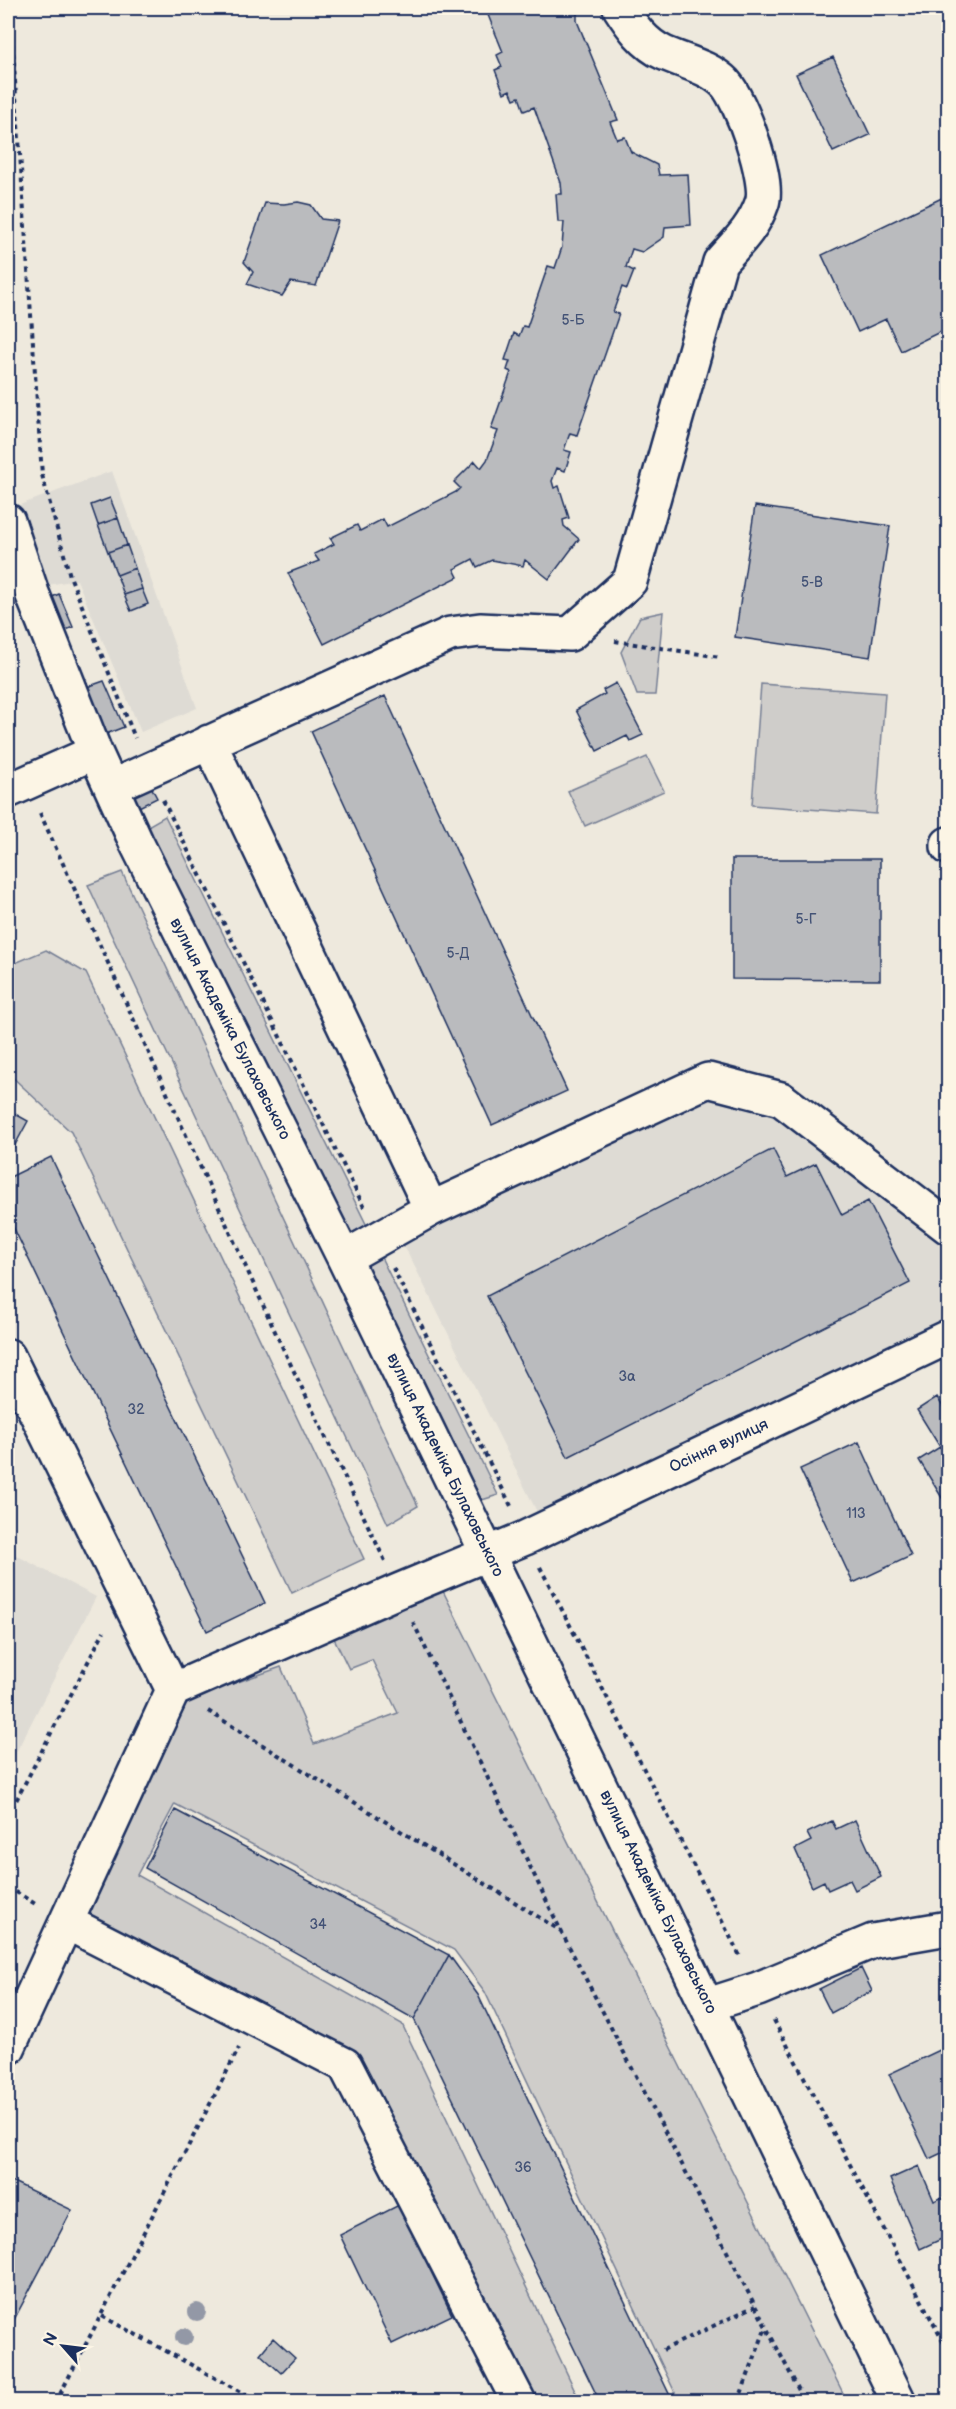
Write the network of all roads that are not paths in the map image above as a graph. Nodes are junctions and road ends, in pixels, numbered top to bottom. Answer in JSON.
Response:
{"nodes":[{"id":1,"x":620,"y":8,"type":"edge"},
{"id":2,"x":8,"y":521,"type":"edge"},
{"id":3,"x":209,"y":742,"type":"junction"},
{"id":4,"x":95,"y":752,"type":"junction"},
{"id":5,"x":111,"y":787,"type":"junction"},
{"id":6,"x":8,"y":791,"type":"edge"},
{"id":7,"x":431,"y":1209,"type":"junction"},
{"id":8,"x":948,"y":1227,"type":"edge"},
{"id":9,"x":344,"y":1258,"type":"junction"},
{"id":10,"x":948,"y":1337,"type":"edge"},
{"id":11,"x":8,"y":1356,"type":"edge"},
{"id":12,"x":489,"y":1555,"type":"junction"},
{"id":13,"x":173,"y":1690,"type":"junction"},
{"id":14,"x":66,"y":1922,"type":"junction"},
{"id":15,"x":948,"y":1928,"type":"edge"},
{"id":16,"x":708,"y":2005,"type":"junction"},
{"id":17,"x":8,"y":2048,"type":"edge"},
{"id":18,"x":519,"y":2402,"type":"edge"},
{"id":19,"x":899,"y":2402,"type":"edge"}],
"edges":[{"from":1,"to":3,"type":"street"},
{"from":2,"to":4,"type":"street","name":"вулиця Академіка Булаховського"},
{"from":3,"to":5,"type":"street"},
{"from":3,"to":7,"type":"street"},
{"from":4,"to":5,"type":"street","name":"вулиця Академіка Булаховського"},
{"from":4,"to":6,"type":"street"},
{"from":5,"to":9,"type":"street","name":"вулиця Академіка Булаховського"},
{"from":7,"to":8,"type":"street"},
{"from":7,"to":9,"type":"street"},
{"from":9,"to":12,"type":"street","name":"вулиця Академіка Булаховського"},
{"from":10,"to":12,"type":"street","name":"Осіння вулиця"},
{"from":11,"to":13,"type":"street"},
{"from":12,"to":13,"type":"street","name":"Осіння вулиця"},
{"from":12,"to":16,"type":"street","name":"вулиця Академіка Булаховського"},
{"from":13,"to":14,"type":"street"},
{"from":14,"to":17,"type":"street"},
{"from":14,"to":18,"type":"street"},
{"from":15,"to":16,"type":"street"},
{"from":16,"to":19,"type":"street","name":"вулиця Академіка Булаховського"}]}
